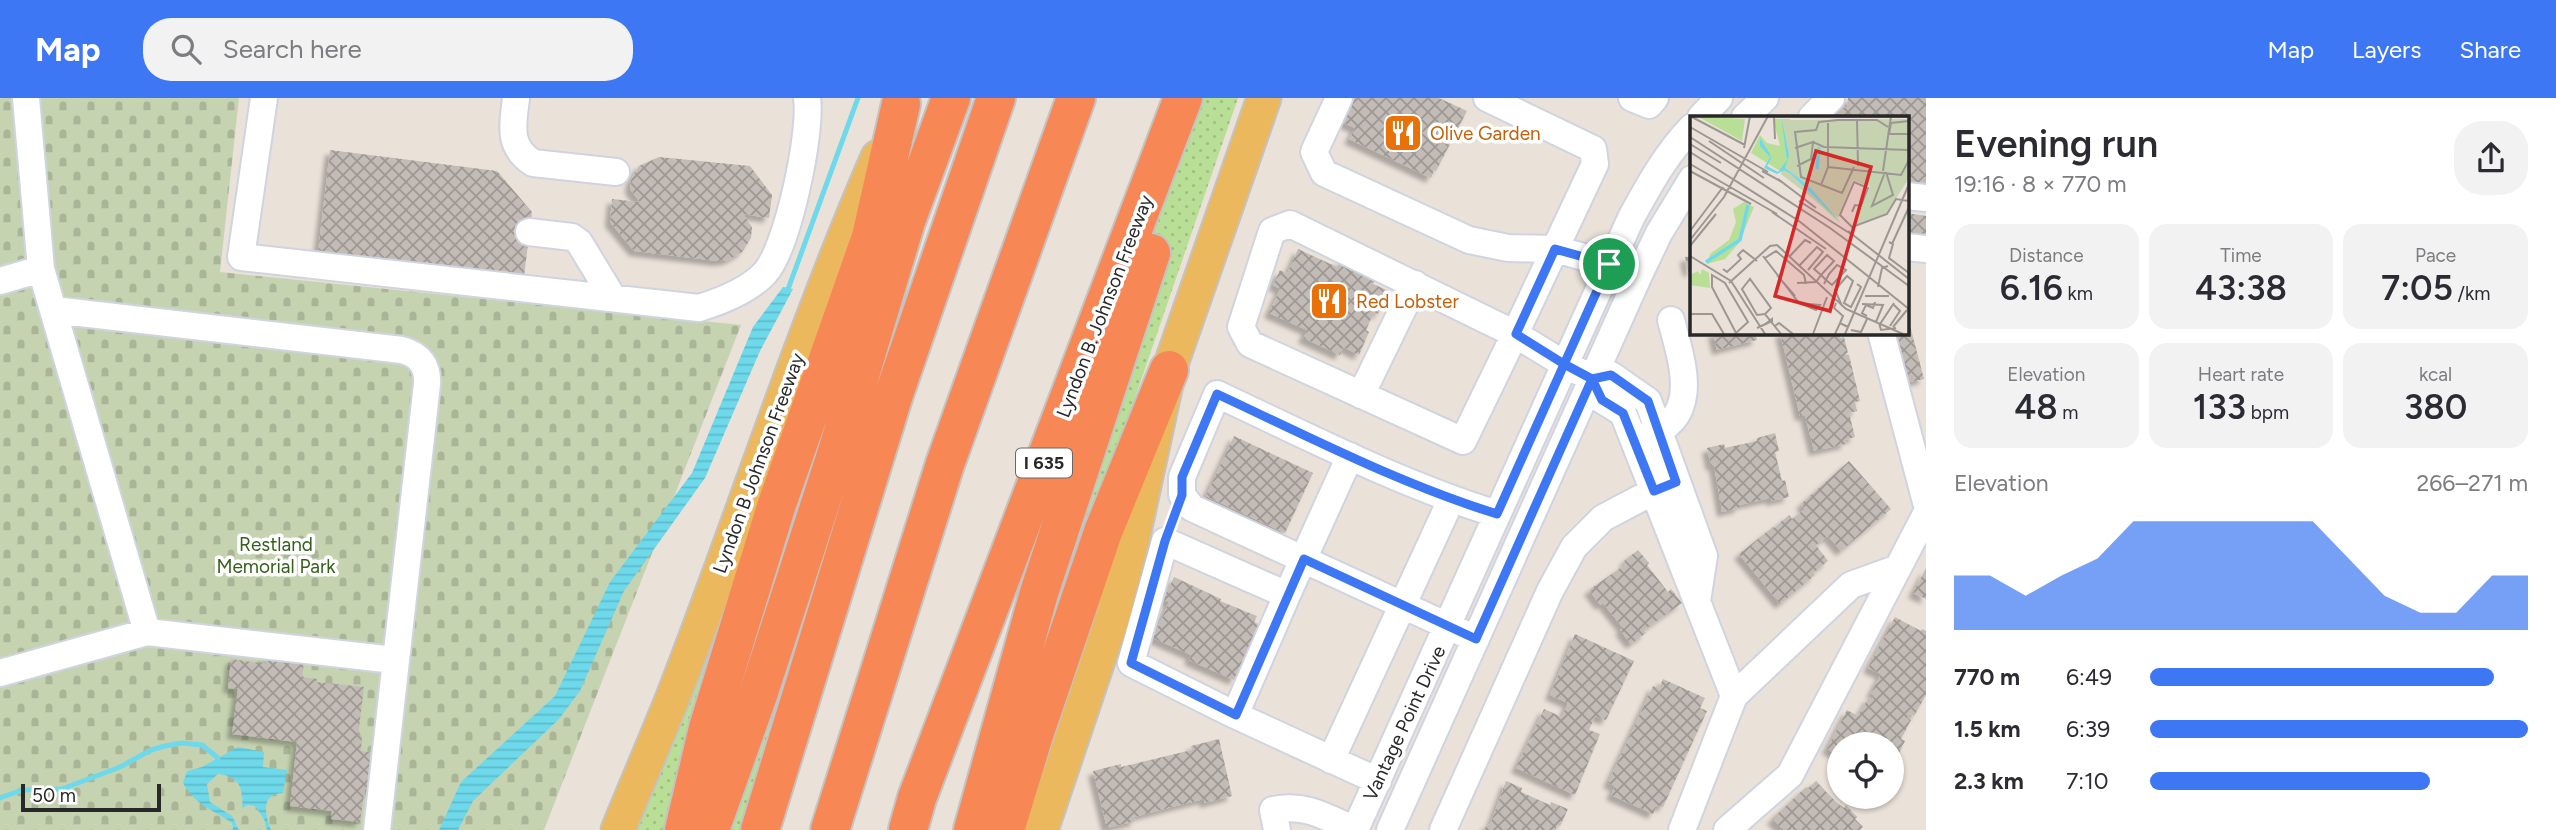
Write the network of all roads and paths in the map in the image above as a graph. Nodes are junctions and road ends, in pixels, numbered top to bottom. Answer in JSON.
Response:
{"nodes":[{"id":1,"x":26,"y":98,"type":"edge"},
{"id":2,"x":264,"y":98,"type":"edge"},
{"id":3,"x":516,"y":98,"type":"edge"},
{"id":4,"x":807,"y":98,"type":"edge"},
{"id":5,"x":951,"y":98,"type":"edge"},
{"id":6,"x":996,"y":98,"type":"edge"},
{"id":7,"x":1076,"y":98,"type":"edge"},
{"id":8,"x":1183,"y":98,"type":"edge"},
{"id":9,"x":1204,"y":98,"type":"edge"},
{"id":10,"x":1264,"y":98,"type":"edge"},
{"id":11,"x":1339,"y":98,"type":"edge"},
{"id":12,"x":1487,"y":98,"type":"edge"},
{"id":13,"x":1632,"y":98,"type":"edge"},
{"id":14,"x":1655,"y":98,"type":"edge"},
{"id":15,"x":1719,"y":98,"type":"edge"},
{"id":16,"x":1765,"y":98,"type":"edge"},
{"id":17,"x":1831,"y":98,"type":"edge"},
{"id":18,"x":902,"y":101,"type":"edge"},
{"id":19,"x":1701,"y":116,"type":"edge"},
{"id":20,"x":1746,"y":116,"type":"edge"},
{"id":21,"x":1813,"y":116,"type":"edge"},
{"id":22,"x":1687,"y":140,"type":"edge"},
{"id":23,"x":615,"y":172,"type":"dead end"},
{"id":24,"x":1690,"y":182,"type":"edge"},
{"id":25,"x":529,"y":232,"type":"dead end"},
{"id":26,"x":1555,"y":249,"type":"junction"},
{"id":27,"x":1609,"y":264,"type":"junction"},
{"id":28,"x":41,"y":269,"type":"junction"},
{"id":29,"x":0,"y":281,"type":"edge"},
{"id":30,"x":1415,"y":284,"type":"junction"},
{"id":31,"x":613,"y":298,"type":"junction"},
{"id":32,"x":54,"y":310,"type":"junction"},
{"id":33,"x":1671,"y":320,"type":"dead end"},
{"id":34,"x":1516,"y":334,"type":"junction"},
{"id":35,"x":1882,"y":334,"type":"edge"},
{"id":36,"x":1564,"y":364,"type":"junction"},
{"id":37,"x":1169,"y":370,"type":"junction"},
{"id":38,"x":1592,"y":379,"type":"junction"},
{"id":39,"x":1361,"y":395,"type":"junction"},
{"id":40,"x":1646,"y":436,"type":"junction"},
{"id":41,"x":1350,"y":456,"type":"junction"},
{"id":42,"x":1665,"y":487,"type":"junction"},
{"id":43,"x":1182,"y":495,"type":"junction"},
{"id":44,"x":1451,"y":500,"type":"junction"},
{"id":45,"x":1926,"y":502,"type":"edge"},
{"id":46,"x":1497,"y":514,"type":"junction"},
{"id":47,"x":1926,"y":514,"type":"edge"},
{"id":48,"x":1165,"y":541,"type":"junction"},
{"id":49,"x":1304,"y":559,"type":"junction"},
{"id":50,"x":1898,"y":568,"type":"junction"},
{"id":51,"x":1287,"y":595,"type":"junction"},
{"id":52,"x":1402,"y":605,"type":"junction"},
{"id":53,"x":1448,"y":626,"type":"junction"},
{"id":54,"x":147,"y":632,"type":"junction"},
{"id":55,"x":1476,"y":639,"type":"junction"},
{"id":56,"x":394,"y":660,"type":"junction"},
{"id":57,"x":0,"y":673,"type":"edge"},
{"id":58,"x":1734,"y":696,"type":"junction"},
{"id":59,"x":1236,"y":715,"type":"junction"},
{"id":60,"x":1331,"y":760,"type":"junction"},
{"id":61,"x":1378,"y":780,"type":"junction"},
{"id":62,"x":377,"y":830,"type":"edge"},
{"id":63,"x":618,"y":830,"type":"edge"},
{"id":64,"x":684,"y":830,"type":"edge"},
{"id":65,"x":710,"y":830,"type":"edge"},
{"id":66,"x":760,"y":830,"type":"edge"},
{"id":67,"x":830,"y":830,"type":"edge"},
{"id":68,"x":908,"y":830,"type":"edge"},
{"id":69,"x":973,"y":830,"type":"edge"},
{"id":70,"x":1005,"y":830,"type":"edge"},
{"id":71,"x":1041,"y":830,"type":"edge"},
{"id":72,"x":1277,"y":830,"type":"edge"},
{"id":73,"x":1355,"y":830,"type":"edge"},
{"id":74,"x":1390,"y":830,"type":"edge"},
{"id":75,"x":1443,"y":830,"type":"edge"},
{"id":76,"x":1682,"y":830,"type":"edge"},
{"id":77,"x":1727,"y":830,"type":"edge"}],
"edges":[{"from":1,"to":28,"type":"street"},
{"from":2,"to":31,"type":"street"},
{"from":3,"to":23,"type":"street"},
{"from":4,"to":31,"type":"street"},
{"from":5,"to":65,"type":"highway"},
{"from":6,"to":66,"type":"highway"},
{"from":7,"to":67,"type":"highway"},
{"from":8,"to":68,"type":"highway","name":"Lyndon B. Johnson Freeway","number":"I 635"},
{"from":9,"to":69,"type":"highway"},
{"from":10,"to":37,"type":"main road"},
{"from":11,"to":26,"type":"street"},
{"from":12,"to":26,"type":"street"},
{"from":13,"to":14,"type":"street"},
{"from":15,"to":19,"type":"street"},
{"from":16,"to":20,"type":"street"},
{"from":17,"to":21,"type":"street"},
{"from":18,"to":63,"type":"main road","name":"Lyndon B Johnson Freeway"},
{"from":18,"to":64,"type":"highway"},
{"from":22,"to":27,"type":"street","name":"Vantage Point Drive"},
{"from":24,"to":38,"type":"street","name":"Vantage Point Drive"},
{"from":25,"to":31,"type":"street"},
{"from":26,"to":27,"type":"street"},
{"from":26,"to":34,"type":"street"},
{"from":27,"to":36,"type":"street","name":"Vantage Point Drive"},
{"from":28,"to":29,"type":"street"},
{"from":28,"to":32,"type":"street"},
{"from":30,"to":34,"type":"street"},
{"from":30,"to":39,"type":"street"},
{"from":30,"to":39,"type":"street"},
{"from":32,"to":54,"type":"street"},
{"from":32,"to":56,"type":"street"},
{"from":33,"to":40,"type":"street"},
{"from":34,"to":36,"type":"street"},
{"from":34,"to":39,"type":"street"},
{"from":35,"to":45,"type":"street"},
{"from":36,"to":38,"type":"street"},
{"from":36,"to":46,"type":"street","name":"Vantage Point Drive"},
{"from":37,"to":70,"type":"highway"},
{"from":37,"to":71,"type":"main road"},
{"from":38,"to":40,"type":"street"},
{"from":38,"to":55,"type":"street","name":"Vantage Point Drive"},
{"from":40,"to":42,"type":"street"},
{"from":41,"to":43,"type":"street"},
{"from":41,"to":44,"type":"street"},
{"from":41,"to":49,"type":"street"},
{"from":42,"to":58,"type":"street"},
{"from":42,"to":75,"type":"street"},
{"from":43,"to":48,"type":"street"},
{"from":43,"to":49,"type":"street"},
{"from":44,"to":46,"type":"street"},
{"from":44,"to":52,"type":"street"},
{"from":46,"to":53,"type":"street","name":"Vantage Point Drive"},
{"from":47,"to":50,"type":"street"},
{"from":48,"to":51,"type":"street"},
{"from":48,"to":59,"type":"street"},
{"from":49,"to":51,"type":"street"},
{"from":49,"to":52,"type":"street"},
{"from":50,"to":58,"type":"street"},
{"from":50,"to":77,"type":"street"},
{"from":51,"to":59,"type":"street"},
{"from":52,"to":53,"type":"street"},
{"from":52,"to":60,"type":"street"},
{"from":53,"to":55,"type":"street"},
{"from":53,"to":61,"type":"street","name":"Vantage Point Drive"},
{"from":54,"to":56,"type":"street"},
{"from":54,"to":57,"type":"street"},
{"from":55,"to":74,"type":"street","name":"Vantage Point Drive"},
{"from":56,"to":62,"type":"street"},
{"from":58,"to":76,"type":"street"},
{"from":59,"to":60,"type":"street"},
{"from":60,"to":61,"type":"street"},
{"from":61,"to":73,"type":"street","name":"Vantage Point Drive"},
{"from":72,"to":73,"type":"street"}]}
